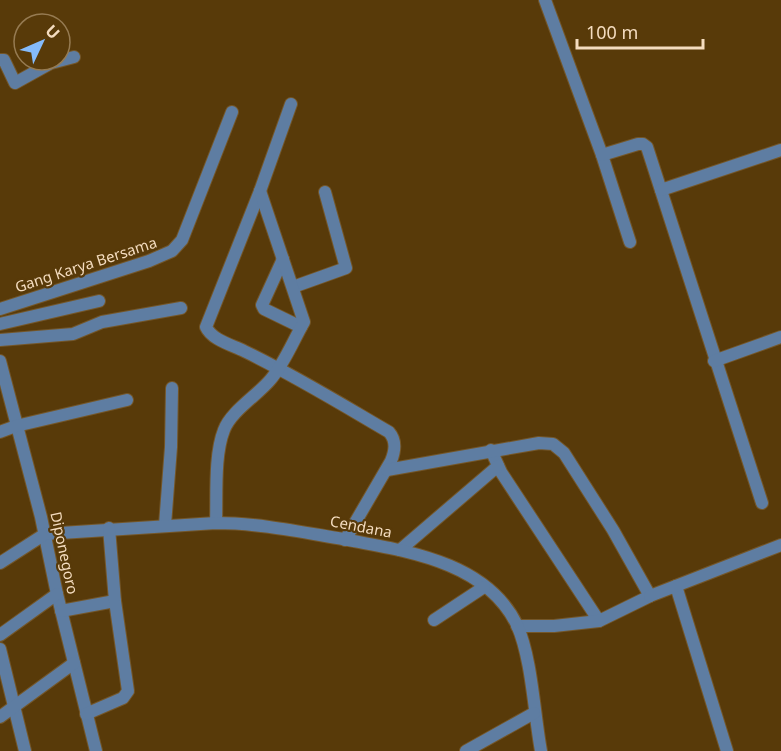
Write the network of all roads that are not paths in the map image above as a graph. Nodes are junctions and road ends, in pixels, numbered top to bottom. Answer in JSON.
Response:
{"nodes":[{"id":1,"x":545,"y":0,"type":"edge"},
{"id":2,"x":74,"y":57,"type":"dead end"},
{"id":3,"x":0,"y":60,"type":"edge"},
{"id":4,"x":291,"y":104,"type":"dead end"},
{"id":5,"x":232,"y":112,"type":"dead end"},
{"id":6,"x":781,"y":150,"type":"edge"},
{"id":7,"x":602,"y":155,"type":"junction"},
{"id":8,"x":661,"y":190,"type":"junction"},
{"id":9,"x":260,"y":191,"type":"junction"},
{"id":10,"x":325,"y":192,"type":"dead end"},
{"id":11,"x":630,"y":242,"type":"dead end"},
{"id":12,"x":283,"y":259,"type":"junction"},
{"id":13,"x":293,"y":287,"type":"junction"},
{"id":14,"x":99,"y":300,"type":"dead end"},
{"id":15,"x":181,"y":308,"type":"dead end"},
{"id":16,"x":0,"y":309,"type":"edge"},
{"id":17,"x":0,"y":324,"type":"edge"},
{"id":18,"x":301,"y":327,"type":"junction"},
{"id":19,"x":781,"y":337,"type":"edge"},
{"id":20,"x":0,"y":340,"type":"edge"},
{"id":21,"x":0,"y":361,"type":"edge"},
{"id":22,"x":714,"y":361,"type":"junction"},
{"id":23,"x":279,"y":368,"type":"junction"},
{"id":24,"x":172,"y":388,"type":"dead end"},
{"id":25,"x":127,"y":400,"type":"dead end"},
{"id":26,"x":16,"y":426,"type":"junction"},
{"id":27,"x":0,"y":432,"type":"edge"},
{"id":28,"x":491,"y":450,"type":"junction"},
{"id":29,"x":498,"y":466,"type":"junction"},
{"id":30,"x":387,"y":470,"type":"junction"},
{"id":31,"x":762,"y":502,"type":"dead end"},
{"id":32,"x":216,"y":523,"type":"junction"},
{"id":33,"x":165,"y":525,"type":"junction"},
{"id":34,"x":109,"y":528,"type":"junction"},
{"id":35,"x":45,"y":534,"type":"junction"},
{"id":36,"x":345,"y":540,"type":"junction"},
{"id":37,"x":781,"y":545,"type":"edge"},
{"id":38,"x":400,"y":550,"type":"junction"},
{"id":39,"x":0,"y":563,"type":"edge"},
{"id":40,"x":676,"y":586,"type":"junction"},
{"id":41,"x":484,"y":587,"type":"junction"},
{"id":42,"x":57,"y":594,"type":"junction"},
{"id":43,"x":650,"y":596,"type":"junction"},
{"id":44,"x":115,"y":601,"type":"junction"},
{"id":45,"x":61,"y":611,"type":"junction"},
{"id":46,"x":434,"y":620,"type":"dead end"},
{"id":47,"x":599,"y":621,"type":"junction"},
{"id":48,"x":517,"y":626,"type":"junction"},
{"id":49,"x":0,"y":635,"type":"edge"},
{"id":50,"x":0,"y":649,"type":"edge"},
{"id":51,"x":74,"y":663,"type":"junction"},
{"id":52,"x":15,"y":706,"type":"junction"},
{"id":53,"x":534,"y":712,"type":"junction"},
{"id":54,"x":86,"y":714,"type":"junction"},
{"id":55,"x":0,"y":717,"type":"edge"},
{"id":56,"x":94,"y":745,"type":"edge"},
{"id":57,"x":25,"y":751,"type":"edge"},
{"id":58,"x":86,"y":751,"type":"edge"},
{"id":59,"x":466,"y":751,"type":"edge"},
{"id":60,"x":541,"y":751,"type":"edge"},
{"id":61,"x":727,"y":751,"type":"edge"}],
"edges":[{"from":1,"to":7,"type":"street"},
{"from":2,"to":3,"type":"street"},
{"from":4,"to":9,"type":"street"},
{"from":5,"to":16,"type":"street","name":"Gang Karya Bersama"},
{"from":6,"to":8,"type":"street"},
{"from":7,"to":8,"type":"street"},
{"from":7,"to":11,"type":"street"},
{"from":8,"to":22,"type":"street"},
{"from":9,"to":12,"type":"street"},
{"from":9,"to":23,"type":"street"},
{"from":10,"to":13,"type":"street"},
{"from":12,"to":13,"type":"street"},
{"from":12,"to":18,"type":"street"},
{"from":13,"to":18,"type":"street"},
{"from":14,"to":17,"type":"street"},
{"from":15,"to":20,"type":"street"},
{"from":18,"to":23,"type":"street"},
{"from":19,"to":22,"type":"street"},
{"from":21,"to":26,"type":"street","name":"Diponegoro"},
{"from":22,"to":31,"type":"street"},
{"from":23,"to":30,"type":"street"},
{"from":23,"to":32,"type":"street"},
{"from":24,"to":33,"type":"street"},
{"from":25,"to":26,"type":"street"},
{"from":26,"to":27,"type":"street"},
{"from":26,"to":35,"type":"street","name":"Diponegoro"},
{"from":28,"to":29,"type":"street"},
{"from":28,"to":30,"type":"street"},
{"from":28,"to":43,"type":"street"},
{"from":29,"to":38,"type":"street"},
{"from":29,"to":47,"type":"street"},
{"from":30,"to":36,"type":"street"},
{"from":32,"to":33,"type":"street","name":"Cendana"},
{"from":32,"to":36,"type":"street","name":"Cendana"},
{"from":33,"to":34,"type":"street","name":"Cendana"},
{"from":34,"to":35,"type":"street","name":"Cendana"},
{"from":34,"to":44,"type":"street"},
{"from":35,"to":39,"type":"street"},
{"from":35,"to":42,"type":"street","name":"Diponegoro"},
{"from":36,"to":38,"type":"street","name":"Cendana"},
{"from":37,"to":40,"type":"street"},
{"from":38,"to":41,"type":"street","name":"Cendana"},
{"from":40,"to":43,"type":"street"},
{"from":40,"to":61,"type":"street"},
{"from":41,"to":46,"type":"street"},
{"from":41,"to":48,"type":"street","name":"Cendana"},
{"from":42,"to":45,"type":"street","name":"Diponegoro"},
{"from":42,"to":49,"type":"street"},
{"from":43,"to":47,"type":"street"},
{"from":44,"to":45,"type":"street"},
{"from":44,"to":54,"type":"street"},
{"from":45,"to":51,"type":"street","name":"Diponegoro"},
{"from":47,"to":48,"type":"street"},
{"from":48,"to":53,"type":"street","name":"Cendana"},
{"from":50,"to":52,"type":"street"},
{"from":51,"to":52,"type":"street"},
{"from":51,"to":54,"type":"street","name":"Diponegoro"},
{"from":52,"to":55,"type":"street"},
{"from":52,"to":57,"type":"street"},
{"from":53,"to":59,"type":"street"},
{"from":53,"to":60,"type":"street","name":"Cendana"},
{"from":54,"to":56,"type":"street","name":"Diponegoro"},
{"from":56,"to":58,"type":"street"}]}
